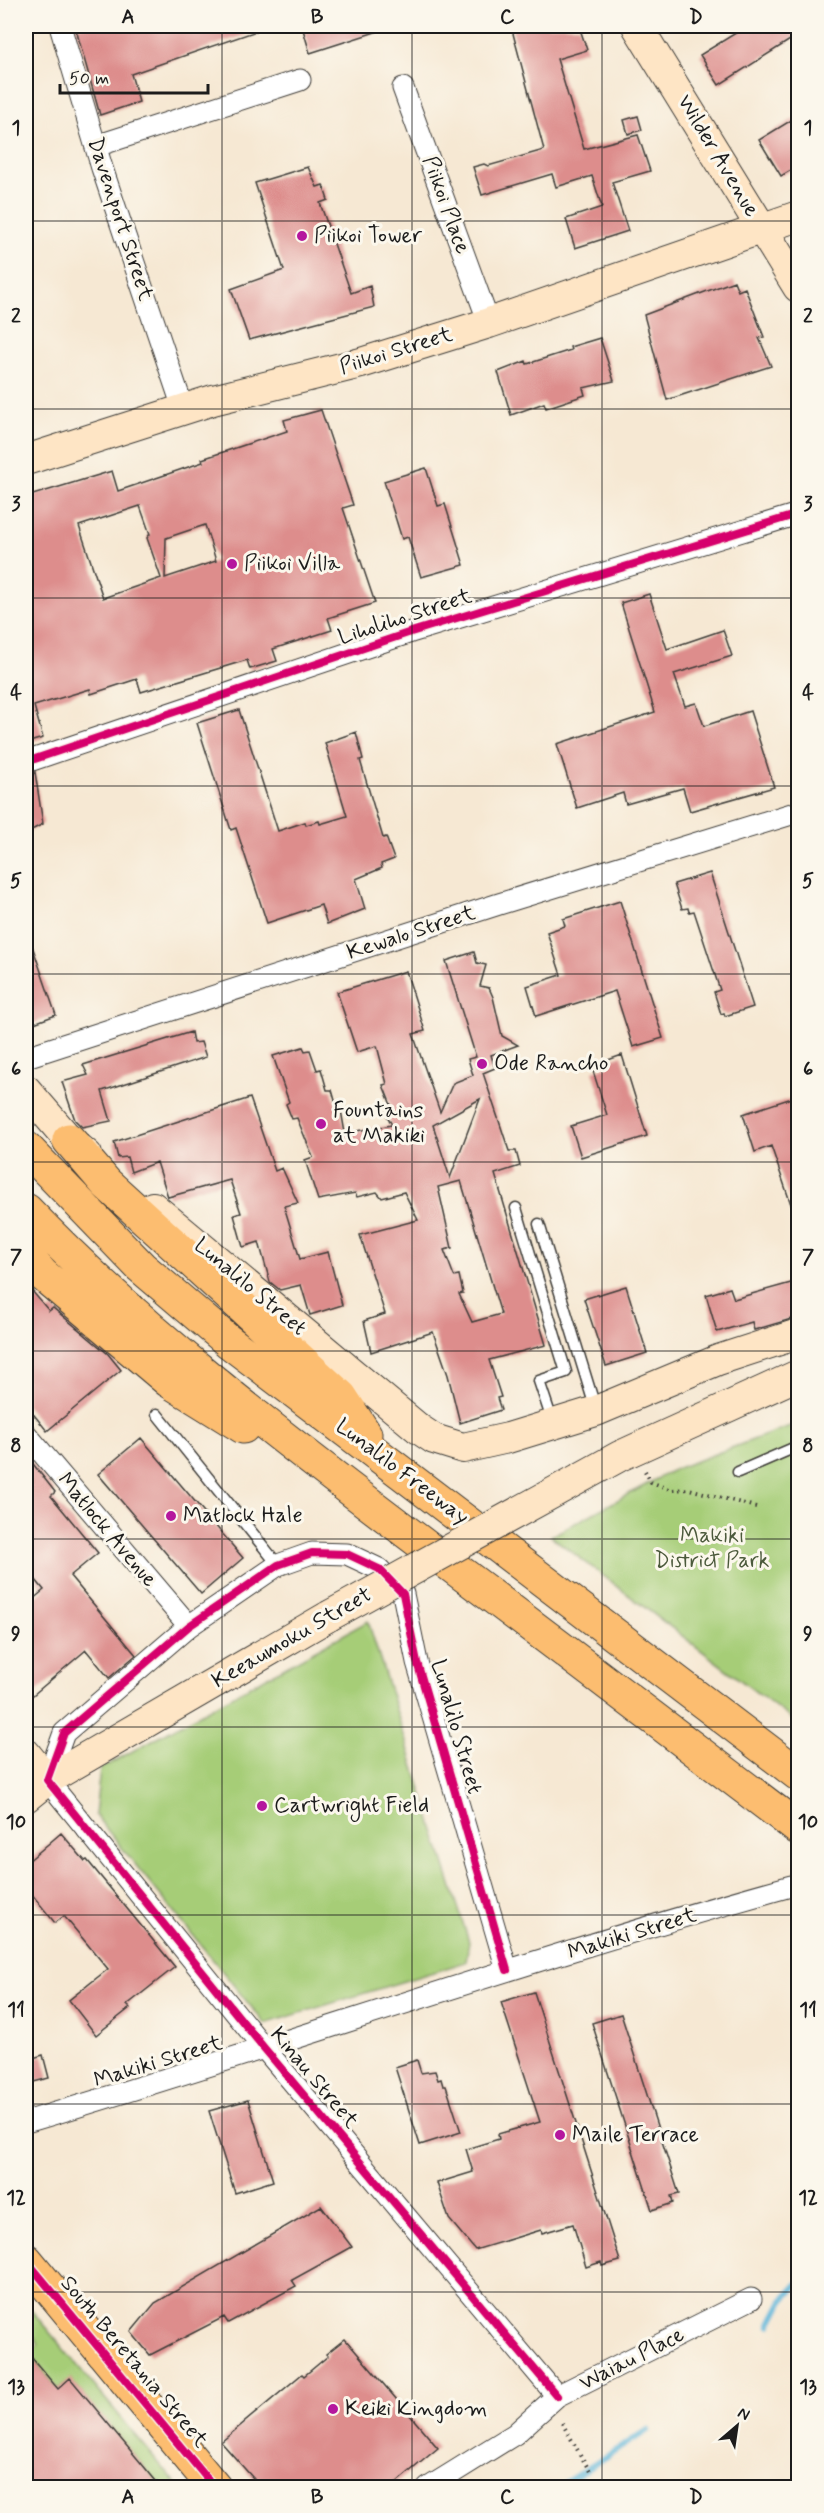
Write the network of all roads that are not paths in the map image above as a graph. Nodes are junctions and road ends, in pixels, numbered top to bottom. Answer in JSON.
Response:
{"nodes":[{"id":1,"x":60,"y":26,"type":"edge"},
{"id":2,"x":637,"y":26,"type":"edge"},
{"id":3,"x":300,"y":80,"type":"dead end"},
{"id":4,"x":403,"y":88,"type":"dead end"},
{"id":5,"x":96,"y":146,"type":"junction"},
{"id":6,"x":798,"y":216,"type":"edge"},
{"id":7,"x":762,"y":228,"type":"junction"},
{"id":8,"x":798,"y":287,"type":"edge"},
{"id":9,"x":489,"y":323,"type":"junction"},
{"id":10,"x":184,"y":411,"type":"junction"},
{"id":11,"x":26,"y":460,"type":"edge"},
{"id":12,"x":798,"y":514,"type":"edge"},
{"id":13,"x":26,"y":762,"type":"edge"},
{"id":14,"x":798,"y":812,"type":"edge"},
{"id":15,"x":26,"y":1057,"type":"edge"},
{"id":16,"x":26,"y":1090,"type":"edge"},
{"id":17,"x":69,"y":1140,"type":"junction"},
{"id":18,"x":26,"y":1148,"type":"edge"},
{"id":19,"x":516,"y":1208,"type":"dead end"},
{"id":20,"x":26,"y":1210,"type":"edge"},
{"id":21,"x":539,"y":1224,"type":"dead end"},
{"id":22,"x":26,"y":1256,"type":"edge"},
{"id":23,"x":798,"y":1334,"type":"edge"},
{"id":24,"x":798,"y":1375,"type":"edge"},
{"id":25,"x":596,"y":1411,"type":"junction"},
{"id":26,"x":157,"y":1414,"type":"dead end"},
{"id":27,"x":553,"y":1423,"type":"junction"},
{"id":28,"x":26,"y":1434,"type":"edge"},
{"id":29,"x":798,"y":1446,"type":"edge"},
{"id":30,"x":377,"y":1453,"type":"junction"},
{"id":31,"x":738,"y":1472,"type":"dead end"},
{"id":32,"x":394,"y":1522,"type":"junction"},
{"id":33,"x":278,"y":1565,"type":"junction"},
{"id":34,"x":189,"y":1626,"type":"junction"},
{"id":35,"x":26,"y":1754,"type":"edge"},
{"id":36,"x":798,"y":1774,"type":"edge"},
{"id":37,"x":36,"y":1789,"type":"edge"},
{"id":38,"x":798,"y":1828,"type":"edge"},
{"id":39,"x":791,"y":1886,"type":"dead end"},
{"id":40,"x":507,"y":1970,"type":"junction"},
{"id":41,"x":264,"y":2048,"type":"junction"},
{"id":42,"x":26,"y":2122,"type":"edge"},
{"id":43,"x":27,"y":2266,"type":"edge"},
{"id":44,"x":751,"y":2299,"type":"dead end"},
{"id":45,"x":557,"y":2396,"type":"junction"},
{"id":46,"x":215,"y":2487,"type":"edge"},
{"id":47,"x":429,"y":2487,"type":"edge"}],
"edges":[{"from":1,"to":5,"type":"street","name":"Davenport Street"},
{"from":2,"to":7,"type":"main road","name":"Wilder Avenue"},
{"from":3,"to":5,"type":"street"},
{"from":4,"to":9,"type":"street","name":"Piikoi Place"},
{"from":5,"to":10,"type":"street","name":"Davenport Street"},
{"from":6,"to":7,"type":"main road","name":"Piikoi Street"},
{"from":7,"to":8,"type":"main road","name":"Wilder Avenue"},
{"from":7,"to":9,"type":"main road","name":"Piikoi Street"},
{"from":9,"to":10,"type":"main road","name":"Piikoi Street"},
{"from":10,"to":11,"type":"main road","name":"Piikoi Street"},
{"from":12,"to":13,"type":"street","name":"Liholiho Street"},
{"from":14,"to":15,"type":"street","name":"Kewalo Street"},
{"from":16,"to":17,"type":"main road","name":"Lunalilo Street"},
{"from":17,"to":27,"type":"main road","name":"Lunalilo Street"},
{"from":17,"to":30,"type":"main road"},
{"from":18,"to":30,"type":"main road","name":"Lunalilo Freeway"},
{"from":19,"to":27,"type":"lane"},
{"from":20,"to":32,"type":"main road","name":"Lunalilo Freeway"},
{"from":21,"to":25,"type":"lane"},
{"from":22,"to":32,"type":"main road"},
{"from":23,"to":25,"type":"main road","name":"Lunalilo Street"},
{"from":24,"to":37,"type":"main road","name":"Keeaumoku Street","bridge":true},
{"from":25,"to":27,"type":"main road","name":"Lunalilo Street"},
{"from":26,"to":33,"type":"lane"},
{"from":28,"to":34,"type":"street","name":"Matlock Avenue"},
{"from":29,"to":31,"type":"lane"},
{"from":30,"to":36,"type":"main road","name":"Lunalilo Freeway"},
{"from":32,"to":38,"type":"main road","name":"Lunalilo Freeway"},
{"from":33,"to":34,"type":"street"},
{"from":33,"to":40,"type":"street","name":"Lunalilo Street"},
{"from":34,"to":37,"type":"street"},
{"from":35,"to":37,"type":"main road","name":"Kinau Street"},
{"from":37,"to":41,"type":"street","name":"Kinau Street"},
{"from":39,"to":40,"type":"street","name":"Makiki Street"},
{"from":40,"to":41,"type":"street","name":"Makiki Street"},
{"from":41,"to":42,"type":"street","name":"Makiki Street"},
{"from":41,"to":45,"type":"street","name":"Kinau Street"},
{"from":43,"to":46,"type":"main road","name":"South Beretania Street"},
{"from":44,"to":45,"type":"street","name":"Waiau Place"},
{"from":45,"to":47,"type":"street","name":"Waiau Place"}]}
